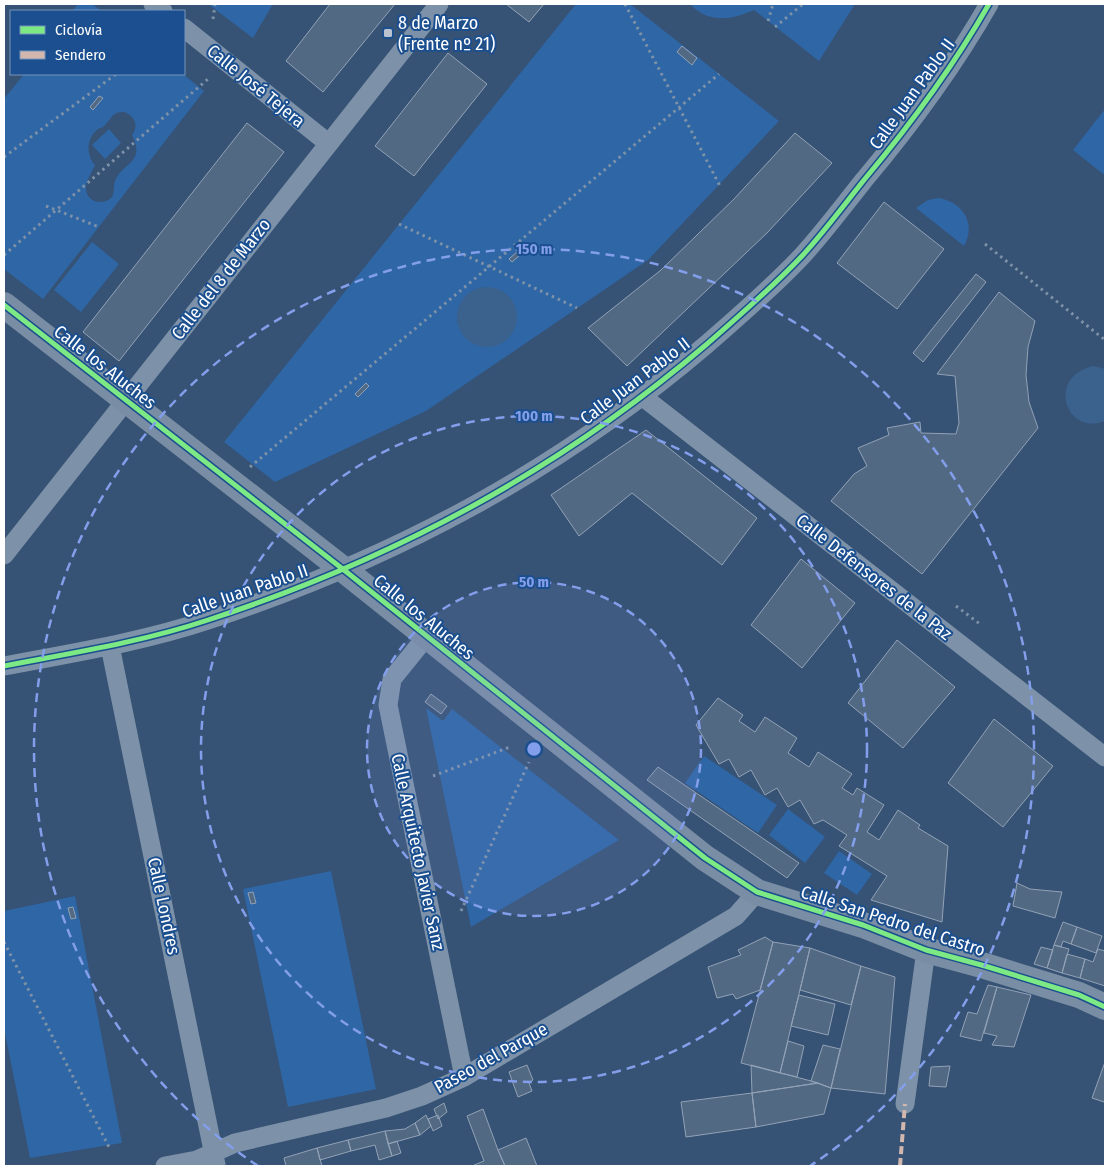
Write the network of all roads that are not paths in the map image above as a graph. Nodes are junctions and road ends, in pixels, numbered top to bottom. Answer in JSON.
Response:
{"nodes":[{"id":1,"x":439,"y":4,"type":"edge"},
{"id":2,"x":989,"y":4,"type":"edge"},
{"id":3,"x":185,"y":29,"type":"edge"},
{"id":4,"x":328,"y":143,"type":"junction"},
{"id":5,"x":4,"y":305,"type":"edge"},
{"id":6,"x":642,"y":397,"type":"junction"},
{"id":7,"x":125,"y":400,"type":"junction"},
{"id":8,"x":4,"y":555,"type":"edge"},
{"id":9,"x":344,"y":570,"type":"junction"},
{"id":10,"x":426,"y":637,"type":"junction"},
{"id":11,"x":110,"y":646,"type":"junction"},
{"id":12,"x":4,"y":666,"type":"edge"},
{"id":13,"x":1105,"y":757,"type":"edge"},
{"id":14,"x":757,"y":892,"type":"junction"},
{"id":15,"x":926,"y":950,"type":"junction"},
{"id":16,"x":1105,"y":1007,"type":"edge"},
{"id":17,"x":464,"y":1077,"type":"junction"},
{"id":18,"x":905,"y":1104,"type":"dead end"},
{"id":19,"x":214,"y":1160,"type":"edge"},
{"id":20,"x":165,"y":1166,"type":"edge"}],
"edges":[{"from":1,"to":4,"type":"street","name":"Calle del 8 de Marzo"},
{"from":2,"to":6,"type":"street","name":"Calle Juan Pablo II"},
{"from":3,"to":4,"type":"street","name":"Calle José Tejera"},
{"from":4,"to":7,"type":"street","name":"Calle del 8 de Marzo"},
{"from":5,"to":7,"type":"street","name":"Calle los Aluches"},
{"from":6,"to":9,"type":"street","name":"Calle Juan Pablo II"},
{"from":6,"to":13,"type":"street","name":"Calle Defensores de la Paz"},
{"from":7,"to":8,"type":"street","name":"Calle del 8 de Marzo"},
{"from":7,"to":9,"type":"street","name":"Calle los Aluches"},
{"from":9,"to":10,"type":"street","name":"Calle los Aluches"},
{"from":9,"to":11,"type":"street","name":"Calle Juan Pablo II"},
{"from":10,"to":14,"type":"street","name":"Calle los Aluches"},
{"from":10,"to":17,"type":"street","name":"Calle Arquitecto Javier Sanz"},
{"from":11,"to":12,"type":"street","name":"Calle Juan Pablo II"},
{"from":11,"to":19,"type":"street","name":"Calle Londres"},
{"from":14,"to":15,"type":"street","name":"Calle San Pedro del Castro"},
{"from":14,"to":17,"type":"street","name":"Paseo del Parque"},
{"from":15,"to":16,"type":"street","name":"Calle San Pedro del Castro"},
{"from":15,"to":18,"type":"street"},
{"from":17,"to":19,"type":"street","name":"Paseo del Parque"},
{"from":19,"to":20,"type":"street","name":"Paseo del Parque"}]}
